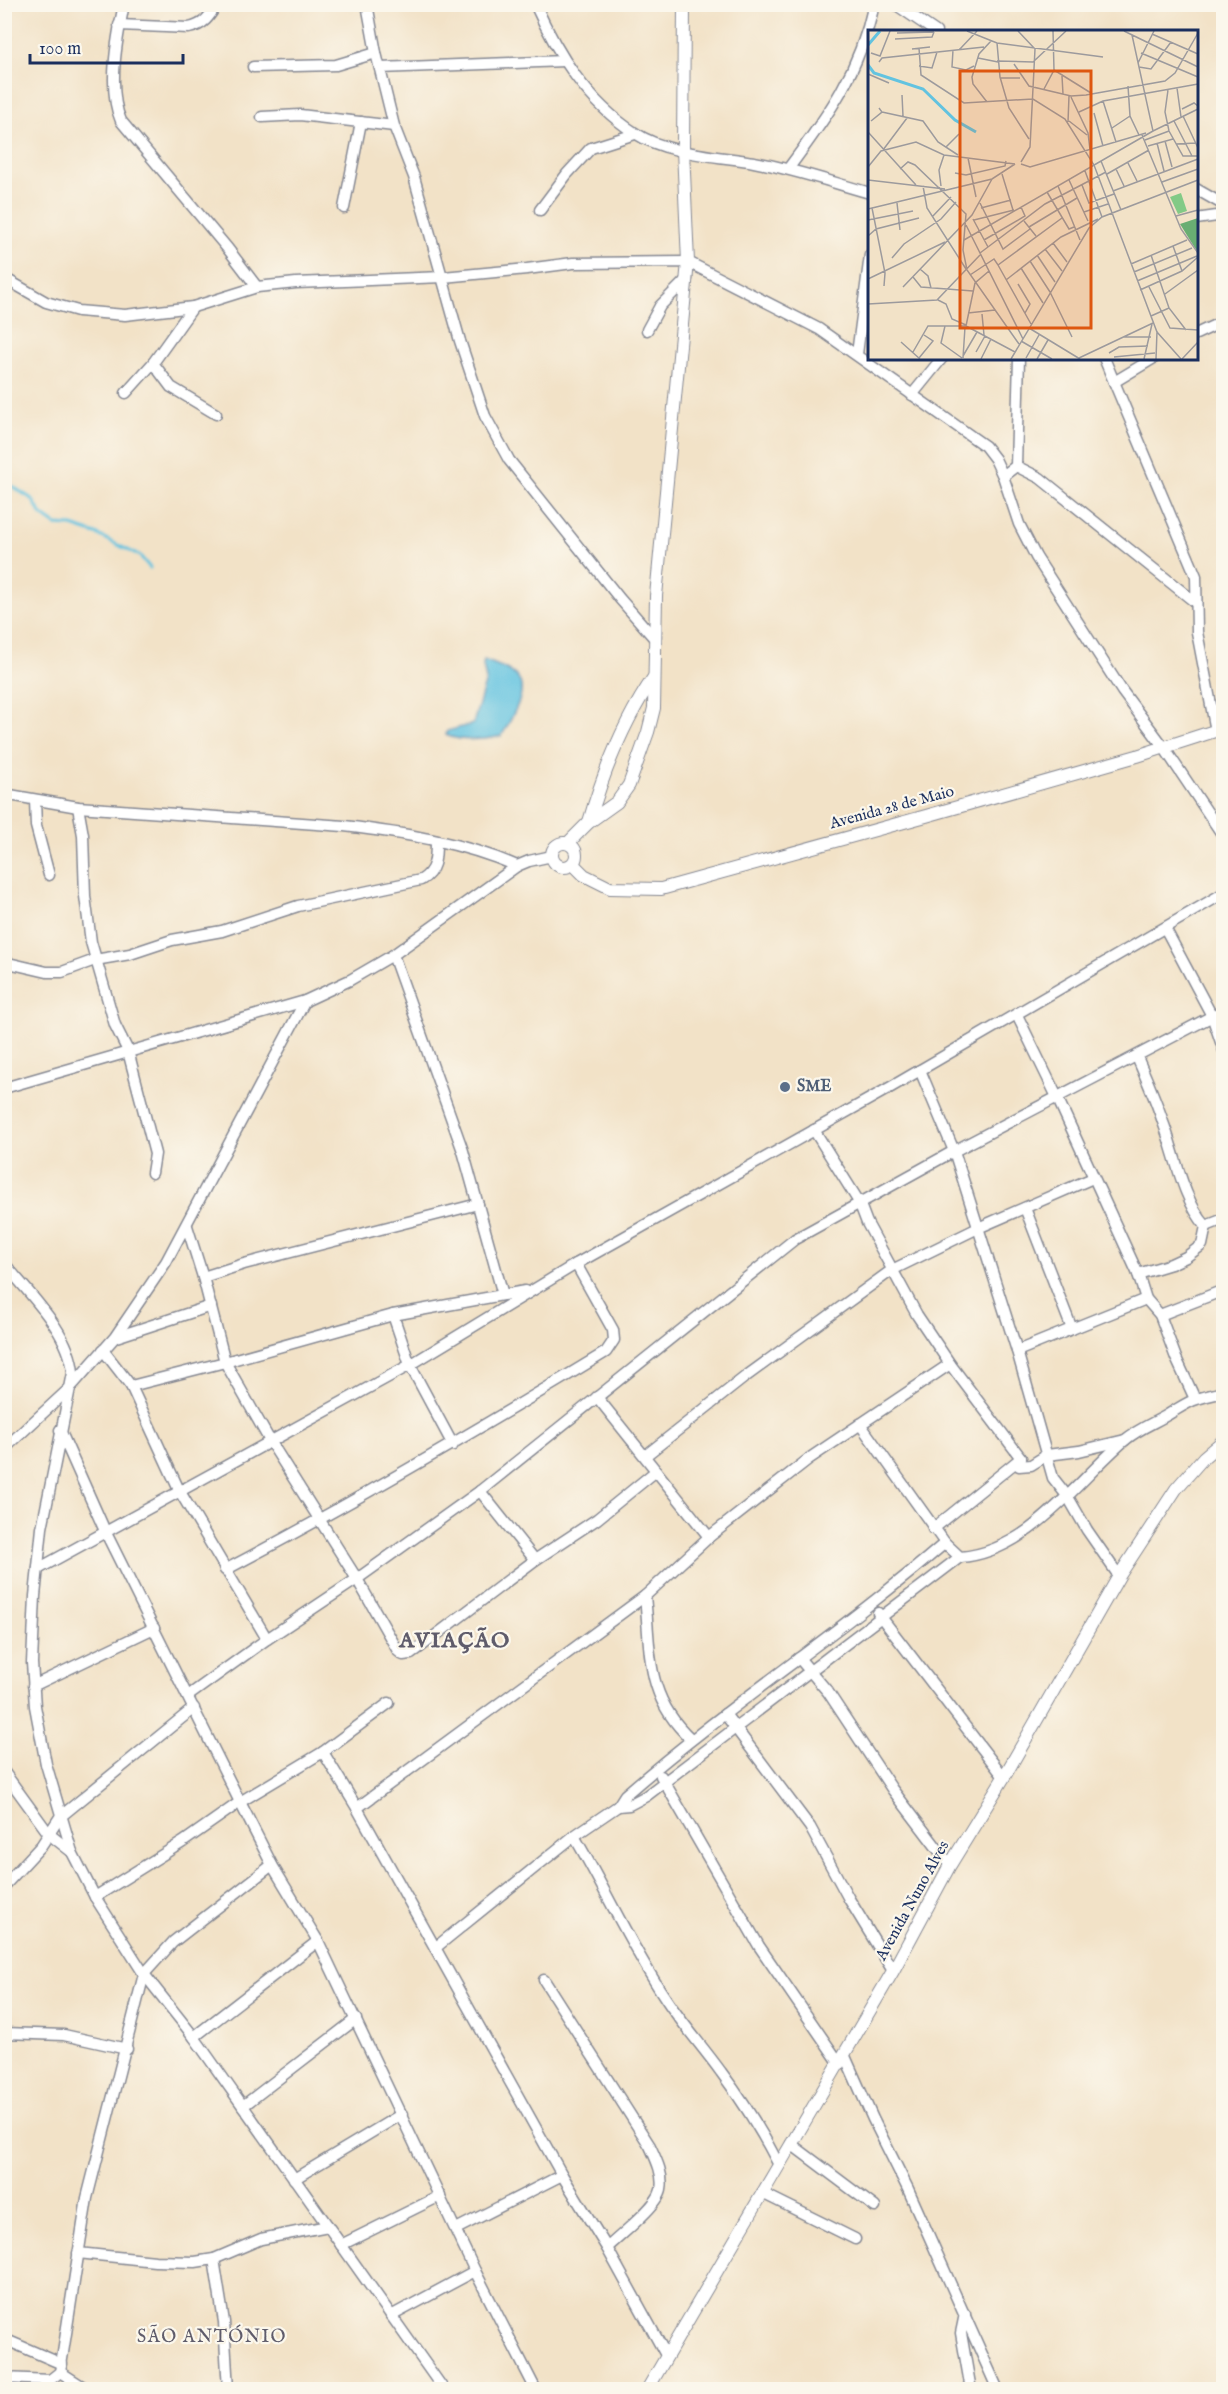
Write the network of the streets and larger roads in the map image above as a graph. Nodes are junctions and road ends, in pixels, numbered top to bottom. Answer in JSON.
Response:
{"nodes":[{"id":1,"x":124,"y":4,"type":"edge"},
{"id":2,"x":217,"y":4,"type":"edge"},
{"id":3,"x":368,"y":4,"type":"edge"},
{"id":4,"x":535,"y":4,"type":"edge"},
{"id":5,"x":684,"y":4,"type":"edge"},
{"id":6,"x":874,"y":4,"type":"edge"},
{"id":7,"x":895,"y":4,"type":"edge"},
{"id":8,"x":120,"y":25,"type":"junction"},
{"id":9,"x":869,"y":30,"type":"edge"},
{"id":10,"x":933,"y":30,"type":"edge"},
{"id":11,"x":868,"y":33,"type":"edge"},
{"id":12,"x":376,"y":53,"type":"junction"},
{"id":13,"x":564,"y":61,"type":"junction"},
{"id":14,"x":253,"y":67,"type":"dead end"},
{"id":15,"x":380,"y":68,"type":"junction"},
{"id":16,"x":262,"y":117,"type":"dead end"},
{"id":17,"x":360,"y":122,"type":"junction"},
{"id":18,"x":394,"y":126,"type":"junction"},
{"id":19,"x":635,"y":134,"type":"junction"},
{"id":20,"x":683,"y":150,"type":"junction"},
{"id":21,"x":788,"y":169,"type":"junction"},
{"id":22,"x":1198,"y":190,"type":"edge"},
{"id":23,"x":868,"y":192,"type":"edge"},
{"id":24,"x":1224,"y":205,"type":"edge"},
{"id":25,"x":344,"y":208,"type":"dead end"},
{"id":26,"x":540,"y":210,"type":"dead end"},
{"id":27,"x":1224,"y":215,"type":"edge"},
{"id":28,"x":1198,"y":219,"type":"edge"},
{"id":29,"x":688,"y":262,"type":"junction"},
{"id":30,"x":868,"y":269,"type":"edge"},
{"id":31,"x":443,"y":277,"type":"junction"},
{"id":32,"x":4,"y":278,"type":"edge"},
{"id":33,"x":687,"y":279,"type":"junction"},
{"id":34,"x":257,"y":287,"type":"junction"},
{"id":35,"x":193,"y":307,"type":"junction"},
{"id":36,"x":1224,"y":321,"type":"edge"},
{"id":37,"x":647,"y":330,"type":"dead end"},
{"id":38,"x":1198,"y":334,"type":"edge"},
{"id":39,"x":856,"y":354,"type":"junction"},
{"id":40,"x":940,"y":360,"type":"edge"},
{"id":41,"x":1019,"y":360,"type":"edge"},
{"id":42,"x":1105,"y":360,"type":"edge"},
{"id":43,"x":1151,"y":360,"type":"edge"},
{"id":44,"x":153,"y":363,"type":"junction"},
{"id":45,"x":1114,"y":382,"type":"junction"},
{"id":46,"x":126,"y":393,"type":"dead end"},
{"id":47,"x":912,"y":395,"type":"junction"},
{"id":48,"x":216,"y":414,"type":"dead end"},
{"id":49,"x":1016,"y":466,"type":"junction"},
{"id":50,"x":1003,"y":476,"type":"junction"},
{"id":51,"x":1195,"y":602,"type":"junction"},
{"id":52,"x":655,"y":639,"type":"junction"},
{"id":53,"x":654,"y":677,"type":"junction"},
{"id":54,"x":1220,"y":729,"type":"edge"},
{"id":55,"x":1164,"y":746,"type":"junction"},
{"id":56,"x":5,"y":793,"type":"edge"},
{"id":57,"x":35,"y":800,"type":"junction"},
{"id":58,"x":78,"y":807,"type":"junction"},
{"id":59,"x":589,"y":822,"type":"junction"},
{"id":60,"x":1224,"y":837,"type":"edge"},
{"id":61,"x":436,"y":841,"type":"junction"},
{"id":62,"x":568,"y":843,"type":"junction"},
{"id":63,"x":552,"y":856,"type":"junction"},
{"id":64,"x":573,"y":864,"type":"junction"},
{"id":65,"x":517,"y":866,"type":"junction"},
{"id":66,"x":49,"y":875,"type":"dead end"},
{"id":67,"x":1224,"y":893,"type":"edge"},
{"id":68,"x":1165,"y":928,"type":"junction"},
{"id":69,"x":393,"y":955,"type":"junction"},
{"id":70,"x":95,"y":960,"type":"junction"},
{"id":71,"x":4,"y":962,"type":"edge"},
{"id":72,"x":305,"y":1001,"type":"junction"},
{"id":73,"x":1224,"y":1010,"type":"edge"},
{"id":74,"x":1017,"y":1015,"type":"junction"},
{"id":75,"x":1212,"y":1016,"type":"junction"},
{"id":76,"x":128,"y":1051,"type":"junction"},
{"id":77,"x":1224,"y":1051,"type":"edge"},
{"id":78,"x":1137,"y":1057,"type":"junction"},
{"id":79,"x":920,"y":1070,"type":"junction"},
{"id":80,"x":4,"y":1088,"type":"edge"},
{"id":81,"x":1057,"y":1097,"type":"junction"},
{"id":82,"x":814,"y":1130,"type":"junction"},
{"id":83,"x":954,"y":1151,"type":"junction"},
{"id":84,"x":152,"y":1173,"type":"dead end"},
{"id":85,"x":1093,"y":1178,"type":"junction"},
{"id":86,"x":859,"y":1202,"type":"junction"},
{"id":87,"x":478,"y":1204,"type":"junction"},
{"id":88,"x":1024,"y":1208,"type":"junction"},
{"id":89,"x":1224,"y":1219,"type":"edge"},
{"id":90,"x":187,"y":1226,"type":"junction"},
{"id":91,"x":1206,"y":1226,"type":"junction"},
{"id":92,"x":978,"y":1228,"type":"junction"},
{"id":93,"x":4,"y":1263,"type":"edge"},
{"id":94,"x":576,"y":1264,"type":"junction"},
{"id":95,"x":892,"y":1270,"type":"junction"},
{"id":96,"x":1138,"y":1274,"type":"junction"},
{"id":97,"x":203,"y":1277,"type":"junction"},
{"id":98,"x":532,"y":1290,"type":"junction"},
{"id":99,"x":1224,"y":1290,"type":"edge"},
{"id":100,"x":503,"y":1295,"type":"junction"},
{"id":101,"x":1146,"y":1299,"type":"junction"},
{"id":102,"x":211,"y":1306,"type":"junction"},
{"id":103,"x":393,"y":1315,"type":"junction"},
{"id":104,"x":1160,"y":1315,"type":"junction"},
{"id":105,"x":1072,"y":1329,"type":"junction"},
{"id":106,"x":115,"y":1337,"type":"junction"},
{"id":107,"x":103,"y":1350,"type":"junction"},
{"id":108,"x":1017,"y":1351,"type":"junction"},
{"id":109,"x":225,"y":1362,"type":"junction"},
{"id":110,"x":950,"y":1364,"type":"junction"},
{"id":111,"x":410,"y":1365,"type":"junction"},
{"id":112,"x":132,"y":1386,"type":"junction"},
{"id":113,"x":70,"y":1388,"type":"junction"},
{"id":114,"x":1224,"y":1392,"type":"edge"},
{"id":115,"x":597,"y":1397,"type":"junction"},
{"id":116,"x":1195,"y":1399,"type":"junction"},
{"id":117,"x":860,"y":1424,"type":"junction"},
{"id":118,"x":60,"y":1430,"type":"junction"},
{"id":119,"x":1125,"y":1440,"type":"junction"},
{"id":120,"x":1224,"y":1440,"type":"edge"},
{"id":121,"x":270,"y":1441,"type":"junction"},
{"id":122,"x":453,"y":1445,"type":"junction"},
{"id":123,"x":4,"y":1449,"type":"edge"},
{"id":124,"x":1047,"y":1455,"type":"junction"},
{"id":125,"x":645,"y":1456,"type":"junction"},
{"id":126,"x":1021,"y":1458,"type":"junction"},
{"id":127,"x":656,"y":1471,"type":"junction"},
{"id":128,"x":179,"y":1490,"type":"junction"},
{"id":129,"x":480,"y":1491,"type":"junction"},
{"id":130,"x":1068,"y":1497,"type":"junction"},
{"id":131,"x":320,"y":1521,"type":"junction"},
{"id":132,"x":933,"y":1529,"type":"junction"},
{"id":133,"x":105,"y":1531,"type":"junction"},
{"id":134,"x":710,"y":1538,"type":"junction"},
{"id":135,"x":945,"y":1543,"type":"junction"},
{"id":136,"x":960,"y":1557,"type":"junction"},
{"id":137,"x":535,"y":1560,"type":"junction"},
{"id":138,"x":38,"y":1569,"type":"junction"},
{"id":139,"x":225,"y":1570,"type":"junction"},
{"id":140,"x":1119,"y":1576,"type":"junction"},
{"id":141,"x":357,"y":1579,"type":"junction"},
{"id":142,"x":645,"y":1596,"type":"junction"},
{"id":143,"x":872,"y":1604,"type":"junction"},
{"id":144,"x":881,"y":1618,"type":"junction"},
{"id":145,"x":154,"y":1628,"type":"junction"},
{"id":146,"x":267,"y":1640,"type":"junction"},
{"id":147,"x":799,"y":1658,"type":"junction"},
{"id":148,"x":810,"y":1671,"type":"junction"},
{"id":149,"x":33,"y":1686,"type":"junction"},
{"id":150,"x":188,"y":1696,"type":"junction"},
{"id":151,"x":389,"y":1703,"type":"dead end"},
{"id":152,"x":194,"y":1708,"type":"junction"},
{"id":153,"x":725,"y":1714,"type":"junction"},
{"id":154,"x":736,"y":1727,"type":"junction"},
{"id":155,"x":691,"y":1739,"type":"junction"},
{"id":156,"x":323,"y":1752,"type":"junction"},
{"id":157,"x":656,"y":1769,"type":"junction"},
{"id":158,"x":4,"y":1772,"type":"edge"},
{"id":159,"x":1004,"y":1777,"type":"junction"},
{"id":160,"x":666,"y":1782,"type":"junction"},
{"id":161,"x":240,"y":1802,"type":"junction"},
{"id":162,"x":618,"y":1806,"type":"junction"},
{"id":163,"x":357,"y":1808,"type":"junction"},
{"id":164,"x":60,"y":1817,"type":"junction"},
{"id":165,"x":49,"y":1834,"type":"junction"},
{"id":166,"x":574,"y":1836,"type":"junction"},
{"id":167,"x":72,"y":1852,"type":"junction"},
{"id":168,"x":272,"y":1865,"type":"junction"},
{"id":169,"x":950,"y":1865,"type":"junction"},
{"id":170,"x":4,"y":1886,"type":"edge"},
{"id":171,"x":95,"y":1897,"type":"junction"},
{"id":172,"x":318,"y":1941,"type":"junction"},
{"id":173,"x":435,"y":1948,"type":"junction"},
{"id":174,"x":893,"y":1971,"type":"junction"},
{"id":175,"x":144,"y":1974,"type":"junction"},
{"id":176,"x":544,"y":1980,"type":"dead end"},
{"id":177,"x":356,"y":2019,"type":"junction"},
{"id":178,"x":4,"y":2033,"type":"edge"},
{"id":179,"x":194,"y":2037,"type":"junction"},
{"id":180,"x":127,"y":2049,"type":"junction"},
{"id":181,"x":841,"y":2058,"type":"junction"},
{"id":182,"x":243,"y":2106,"type":"junction"},
{"id":183,"x":402,"y":2114,"type":"junction"},
{"id":184,"x":791,"y":2144,"type":"junction"},
{"id":185,"x":779,"y":2165,"type":"junction"},
{"id":186,"x":562,"y":2175,"type":"junction"},
{"id":187,"x":294,"y":2179,"type":"junction"},
{"id":188,"x":762,"y":2193,"type":"junction"},
{"id":189,"x":440,"y":2196,"type":"junction"},
{"id":190,"x":875,"y":2207,"type":"dead end"},
{"id":191,"x":328,"y":2226,"type":"junction"},
{"id":192,"x":456,"y":2229,"type":"junction"},
{"id":193,"x":855,"y":2239,"type":"dead end"},
{"id":194,"x":342,"y":2246,"type":"junction"},
{"id":195,"x":607,"y":2248,"type":"junction"},
{"id":196,"x":78,"y":2253,"type":"junction"},
{"id":197,"x":214,"y":2259,"type":"junction"},
{"id":198,"x":475,"y":2271,"type":"junction"},
{"id":199,"x":965,"y":2313,"type":"junction"},
{"id":200,"x":391,"y":2316,"type":"junction"},
{"id":201,"x":4,"y":2339,"type":"edge"},
{"id":202,"x":666,"y":2355,"type":"junction"},
{"id":203,"x":57,"y":2376,"type":"edge"},
{"id":204,"x":4,"y":2378,"type":"edge"},
{"id":205,"x":88,"y":2390,"type":"edge"},
{"id":206,"x":228,"y":2390,"type":"edge"},
{"id":207,"x":444,"y":2390,"type":"edge"},
{"id":208,"x":536,"y":2390,"type":"edge"},
{"id":209,"x":646,"y":2390,"type":"edge"},
{"id":210,"x":971,"y":2390,"type":"edge"},
{"id":211,"x":998,"y":2390,"type":"edge"}],
"edges":[{"from":1,"to":8,"type":"street"},
{"from":2,"to":8,"type":"street"},
{"from":3,"to":12,"type":"street"},
{"from":4,"to":13,"type":"street"},
{"from":5,"to":20,"type":"street"},
{"from":6,"to":9,"type":"street"},
{"from":7,"to":10,"type":"street"},
{"from":8,"to":34,"type":"street"},
{"from":11,"to":21,"type":"street"},
{"from":12,"to":14,"type":"street"},
{"from":12,"to":15,"type":"street"},
{"from":13,"to":15,"type":"street"},
{"from":13,"to":19,"type":"street"},
{"from":15,"to":18,"type":"street"},
{"from":16,"to":17,"type":"street"},
{"from":17,"to":18,"type":"street"},
{"from":17,"to":25,"type":"street"},
{"from":18,"to":31,"type":"street"},
{"from":19,"to":20,"type":"street"},
{"from":19,"to":26,"type":"street"},
{"from":20,"to":21,"type":"street"},
{"from":20,"to":29,"type":"street"},
{"from":21,"to":23,"type":"street"},
{"from":22,"to":24,"type":"street"},
{"from":27,"to":28,"type":"street"},
{"from":29,"to":31,"type":"street"},
{"from":29,"to":33,"type":"street"},
{"from":29,"to":39,"type":"street"},
{"from":30,"to":39,"type":"street"},
{"from":31,"to":34,"type":"street"},
{"from":31,"to":52,"type":"street"},
{"from":32,"to":35,"type":"street"},
{"from":33,"to":37,"type":"street"},
{"from":33,"to":52,"type":"street"},
{"from":34,"to":35,"type":"street"},
{"from":35,"to":44,"type":"street"},
{"from":36,"to":38,"type":"street"},
{"from":39,"to":47,"type":"street"},
{"from":40,"to":47,"type":"street"},
{"from":41,"to":49,"type":"street"},
{"from":42,"to":45,"type":"street"},
{"from":43,"to":45,"type":"street"},
{"from":44,"to":46,"type":"street"},
{"from":44,"to":48,"type":"street"},
{"from":45,"to":51,"type":"street"},
{"from":47,"to":50,"type":"street"},
{"from":49,"to":50,"type":"street"},
{"from":49,"to":51,"type":"street"},
{"from":50,"to":55,"type":"street"},
{"from":51,"to":54,"type":"street"},
{"from":52,"to":53,"type":"street"},
{"from":53,"to":59,"type":"street"},
{"from":53,"to":59,"type":"street"},
{"from":54,"to":55,"type":"street","name":"Avenida 28 de Maio"},
{"from":55,"to":60,"type":"street"},
{"from":55,"to":64,"type":"street","name":"Avenida 28 de Maio"},
{"from":56,"to":57,"type":"street"},
{"from":57,"to":58,"type":"street"},
{"from":57,"to":66,"type":"street"},
{"from":58,"to":61,"type":"street"},
{"from":58,"to":70,"type":"street"},
{"from":59,"to":62,"type":"street"},
{"from":61,"to":65,"type":"street"},
{"from":61,"to":70,"type":"street"},
{"from":62,"to":63,"type":"street"},
{"from":62,"to":64,"type":"street"},
{"from":63,"to":64,"type":"street"},
{"from":63,"to":65,"type":"street"},
{"from":65,"to":69,"type":"street"},
{"from":67,"to":68,"type":"street"},
{"from":68,"to":74,"type":"street"},
{"from":68,"to":75,"type":"street"},
{"from":69,"to":72,"type":"street"},
{"from":69,"to":87,"type":"street"},
{"from":70,"to":71,"type":"street"},
{"from":70,"to":76,"type":"street"},
{"from":72,"to":76,"type":"street"},
{"from":72,"to":90,"type":"street"},
{"from":73,"to":75,"type":"street"},
{"from":74,"to":79,"type":"street"},
{"from":74,"to":81,"type":"street"},
{"from":75,"to":77,"type":"street"},
{"from":75,"to":78,"type":"street"},
{"from":76,"to":80,"type":"street"},
{"from":76,"to":84,"type":"street"},
{"from":78,"to":81,"type":"street"},
{"from":78,"to":91,"type":"street"},
{"from":79,"to":82,"type":"street"},
{"from":79,"to":83,"type":"street"},
{"from":81,"to":83,"type":"street"},
{"from":81,"to":85,"type":"street"},
{"from":82,"to":86,"type":"street"},
{"from":82,"to":94,"type":"street"},
{"from":83,"to":86,"type":"street"},
{"from":83,"to":92,"type":"street"},
{"from":85,"to":88,"type":"street"},
{"from":85,"to":96,"type":"street"},
{"from":86,"to":95,"type":"street"},
{"from":86,"to":115,"type":"street"},
{"from":87,"to":97,"type":"street"},
{"from":87,"to":100,"type":"street"},
{"from":88,"to":92,"type":"street"},
{"from":88,"to":105,"type":"street"},
{"from":89,"to":91,"type":"street"},
{"from":90,"to":97,"type":"street"},
{"from":90,"to":106,"type":"street"},
{"from":91,"to":96,"type":"street"},
{"from":92,"to":95,"type":"street"},
{"from":92,"to":108,"type":"street"},
{"from":93,"to":113,"type":"street"},
{"from":94,"to":98,"type":"street"},
{"from":94,"to":122,"type":"street"},
{"from":95,"to":110,"type":"street"},
{"from":95,"to":125,"type":"street"},
{"from":96,"to":101,"type":"street"},
{"from":97,"to":102,"type":"street"},
{"from":98,"to":100,"type":"street"},
{"from":98,"to":111,"type":"street"},
{"from":99,"to":104,"type":"street"},
{"from":100,"to":103,"type":"street"},
{"from":101,"to":104,"type":"street"},
{"from":101,"to":105,"type":"street"},
{"from":102,"to":106,"type":"street"},
{"from":102,"to":109,"type":"street"},
{"from":103,"to":109,"type":"street"},
{"from":103,"to":111,"type":"street"},
{"from":104,"to":116,"type":"street"},
{"from":105,"to":108,"type":"street"},
{"from":106,"to":107,"type":"street"},
{"from":107,"to":112,"type":"street"},
{"from":107,"to":113,"type":"street"},
{"from":108,"to":124,"type":"street"},
{"from":109,"to":112,"type":"street"},
{"from":109,"to":121,"type":"street"},
{"from":110,"to":117,"type":"street"},
{"from":110,"to":126,"type":"street"},
{"from":111,"to":121,"type":"street"},
{"from":111,"to":122,"type":"street"},
{"from":112,"to":128,"type":"street"},
{"from":113,"to":118,"type":"street"},
{"from":113,"to":123,"type":"street"},
{"from":114,"to":116,"type":"street"},
{"from":115,"to":125,"type":"street"},
{"from":115,"to":129,"type":"street"},
{"from":116,"to":119,"type":"street"},
{"from":117,"to":132,"type":"street"},
{"from":117,"to":134,"type":"street"},
{"from":118,"to":133,"type":"street"},
{"from":118,"to":138,"type":"street"},
{"from":119,"to":124,"type":"street"},
{"from":119,"to":130,"type":"street"},
{"from":120,"to":140,"type":"street","name":"Avenida Nuno Alves"},
{"from":121,"to":128,"type":"street"},
{"from":121,"to":131,"type":"street"},
{"from":122,"to":131,"type":"street"},
{"from":124,"to":126,"type":"street"},
{"from":124,"to":130,"type":"street"},
{"from":125,"to":127,"type":"street"},
{"from":126,"to":132,"type":"street"},
{"from":127,"to":134,"type":"street"},
{"from":127,"to":137,"type":"street"},
{"from":128,"to":133,"type":"street"},
{"from":128,"to":139,"type":"street"},
{"from":129,"to":137,"type":"street"},
{"from":129,"to":141,"type":"street"},
{"from":130,"to":136,"type":"street"},
{"from":130,"to":140,"type":"street"},
{"from":131,"to":139,"type":"street"},
{"from":131,"to":141,"type":"street"},
{"from":132,"to":135,"type":"street"},
{"from":133,"to":138,"type":"street"},
{"from":133,"to":145,"type":"street"},
{"from":134,"to":142,"type":"street"},
{"from":135,"to":136,"type":"street"},
{"from":135,"to":143,"type":"street"},
{"from":136,"to":144,"type":"street"},
{"from":137,"to":141,"type":"street"},
{"from":138,"to":149,"type":"street"},
{"from":139,"to":146,"type":"street"},
{"from":140,"to":159,"type":"street","name":"Avenida Nuno Alves"},
{"from":141,"to":146,"type":"street"},
{"from":142,"to":155,"type":"street"},
{"from":142,"to":163,"type":"street"},
{"from":143,"to":144,"type":"street"},
{"from":143,"to":147,"type":"street"},
{"from":144,"to":148,"type":"street"},
{"from":144,"to":159,"type":"street"},
{"from":145,"to":149,"type":"street"},
{"from":145,"to":150,"type":"street"},
{"from":146,"to":150,"type":"street"},
{"from":147,"to":148,"type":"street"},
{"from":147,"to":153,"type":"street"},
{"from":148,"to":154,"type":"street"},
{"from":148,"to":169,"type":"street"},
{"from":149,"to":164,"type":"street"},
{"from":150,"to":152,"type":"street"},
{"from":151,"to":156,"type":"street"},
{"from":152,"to":161,"type":"street"},
{"from":152,"to":164,"type":"street"},
{"from":153,"to":154,"type":"street"},
{"from":153,"to":155,"type":"street"},
{"from":154,"to":160,"type":"street"},
{"from":154,"to":174,"type":"street"},
{"from":155,"to":157,"type":"street"},
{"from":156,"to":161,"type":"street"},
{"from":156,"to":163,"type":"street"},
{"from":157,"to":160,"type":"street"},
{"from":157,"to":162,"type":"street"},
{"from":158,"to":165,"type":"street"},
{"from":159,"to":169,"type":"street","name":"Avenida Nuno Alves"},
{"from":160,"to":162,"type":"street"},
{"from":160,"to":181,"type":"street"},
{"from":161,"to":168,"type":"street"},
{"from":161,"to":171,"type":"street"},
{"from":162,"to":166,"type":"street"},
{"from":163,"to":173,"type":"street"},
{"from":164,"to":165,"type":"street"},
{"from":164,"to":167,"type":"street"},
{"from":165,"to":167,"type":"street"},
{"from":165,"to":170,"type":"street"},
{"from":166,"to":173,"type":"street"},
{"from":166,"to":185,"type":"street"},
{"from":167,"to":171,"type":"street"},
{"from":168,"to":172,"type":"street"},
{"from":168,"to":175,"type":"street"},
{"from":169,"to":174,"type":"street","name":"Avenida Nuno Alves"},
{"from":171,"to":175,"type":"street"},
{"from":172,"to":177,"type":"street"},
{"from":172,"to":179,"type":"street"},
{"from":173,"to":186,"type":"street"},
{"from":174,"to":181,"type":"street","name":"Avenida Nuno Alves"},
{"from":175,"to":179,"type":"street"},
{"from":175,"to":180,"type":"street"},
{"from":176,"to":195,"type":"street"},
{"from":177,"to":182,"type":"street"},
{"from":177,"to":183,"type":"street"},
{"from":178,"to":180,"type":"street"},
{"from":179,"to":182,"type":"street"},
{"from":180,"to":196,"type":"street"},
{"from":181,"to":184,"type":"street","name":"Avenida Nuno Alves"},
{"from":181,"to":199,"type":"street"},
{"from":182,"to":187,"type":"street"},
{"from":183,"to":187,"type":"street"},
{"from":183,"to":189,"type":"street"},
{"from":184,"to":185,"type":"street","name":"Avenida Nuno Alves"},
{"from":184,"to":190,"type":"street"},
{"from":185,"to":188,"type":"street","name":"Avenida Nuno Alves"},
{"from":186,"to":192,"type":"street"},
{"from":186,"to":195,"type":"street"},
{"from":187,"to":191,"type":"street"},
{"from":188,"to":193,"type":"street"},
{"from":188,"to":202,"type":"street","name":"Avenida Nuno Alves"},
{"from":189,"to":192,"type":"street"},
{"from":189,"to":194,"type":"street"},
{"from":191,"to":194,"type":"street"},
{"from":191,"to":197,"type":"street"},
{"from":192,"to":198,"type":"street"},
{"from":194,"to":200,"type":"street"},
{"from":195,"to":202,"type":"street"},
{"from":196,"to":197,"type":"street"},
{"from":196,"to":203,"type":"street"},
{"from":197,"to":206,"type":"street"},
{"from":198,"to":200,"type":"street"},
{"from":198,"to":208,"type":"street"},
{"from":199,"to":210,"type":"street"},
{"from":199,"to":211,"type":"street"},
{"from":200,"to":207,"type":"street"},
{"from":201,"to":203,"type":"street"},
{"from":202,"to":209,"type":"street","name":"Avenida Nuno Alves"},
{"from":203,"to":204,"type":"street"},
{"from":203,"to":205,"type":"street"}]}
